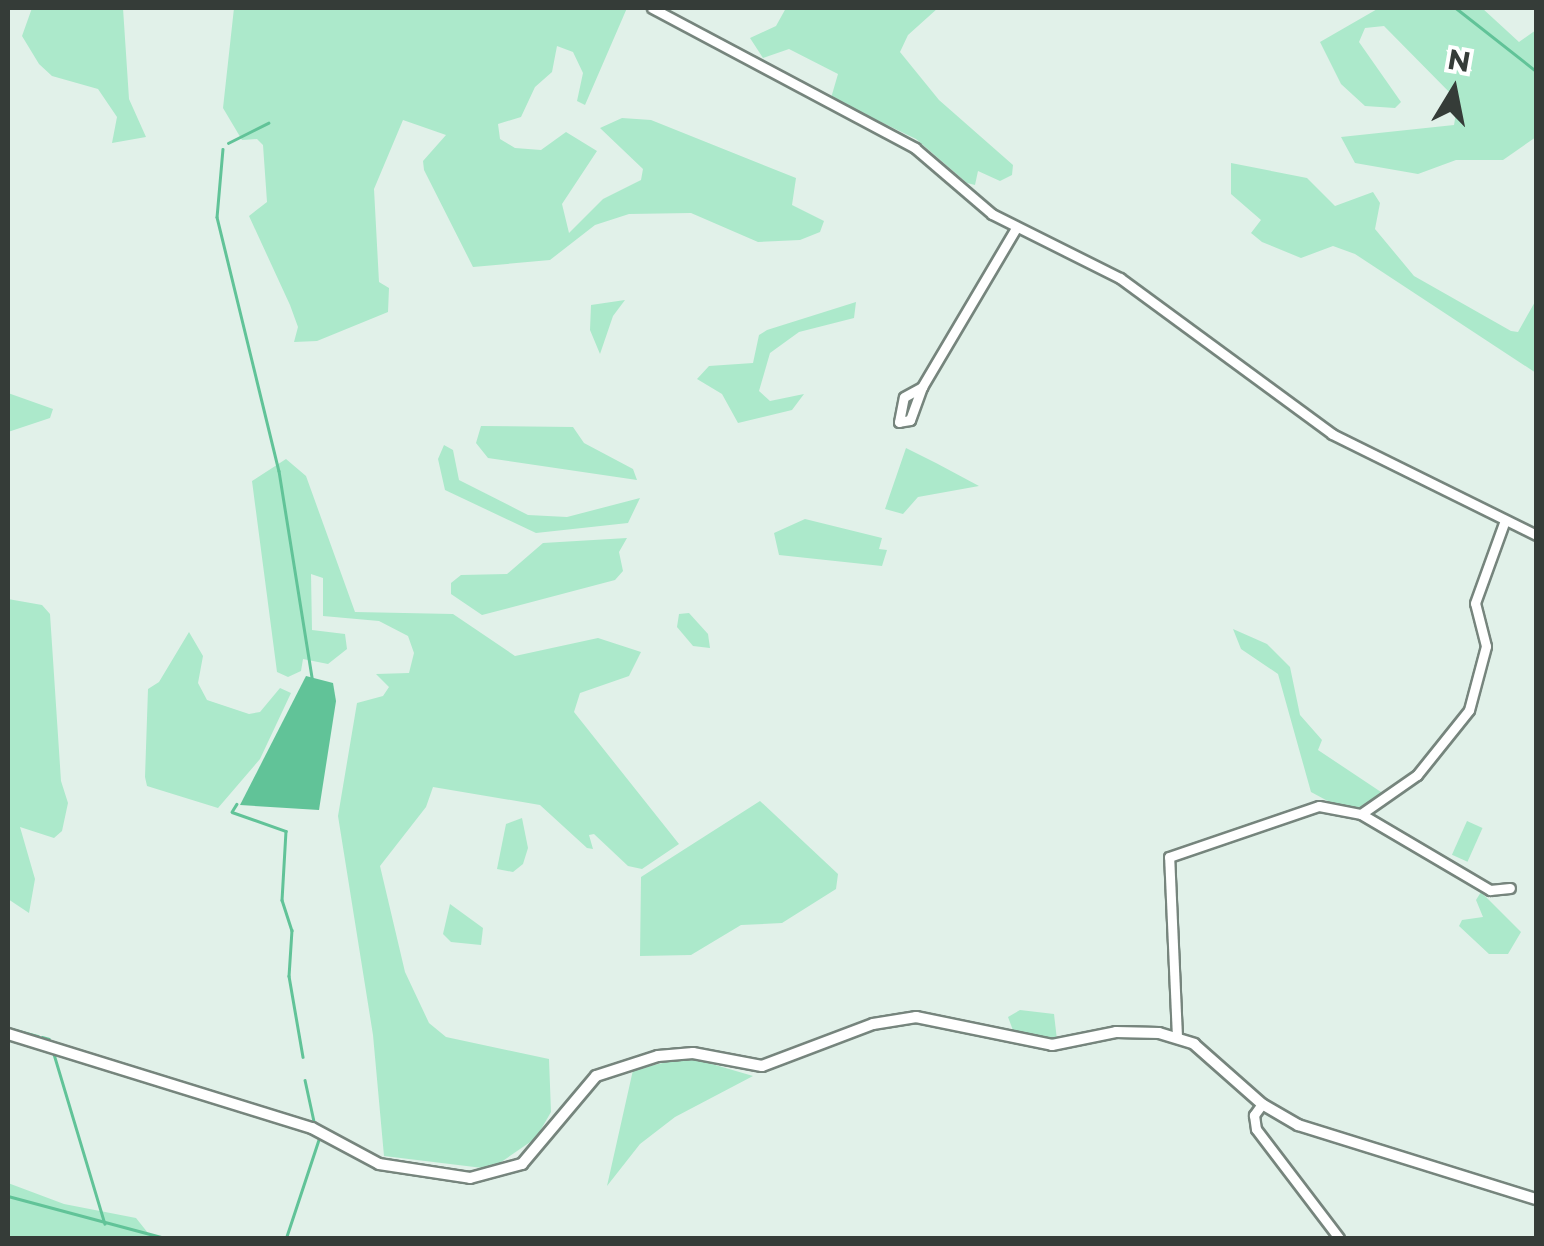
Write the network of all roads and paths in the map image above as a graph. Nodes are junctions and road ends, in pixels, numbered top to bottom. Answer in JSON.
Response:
{"nodes":[{"id":1,"x":652,"y":8,"type":"edge"},
{"id":2,"x":1016,"y":228,"type":"junction"},
{"id":3,"x":922,"y":387,"type":"dead end"},
{"id":4,"x":1505,"y":520,"type":"junction"},
{"id":5,"x":1536,"y":535,"type":"edge"},
{"id":6,"x":1361,"y":814,"type":"junction"},
{"id":7,"x":1510,"y":888,"type":"dead end"},
{"id":8,"x":8,"y":1034,"type":"edge"},
{"id":9,"x":1177,"y":1037,"type":"junction"},
{"id":10,"x":1262,"y":1104,"type":"junction"},
{"id":11,"x":1536,"y":1199,"type":"edge"},
{"id":12,"x":1339,"y":1238,"type":"edge"}],
"edges":[{"from":1,"to":2,"type":"street"},
{"from":2,"to":3,"type":"street"},
{"from":2,"to":4,"type":"street"},
{"from":4,"to":5,"type":"street"},
{"from":4,"to":6,"type":"street"},
{"from":6,"to":7,"type":"street"},
{"from":6,"to":9,"type":"street"},
{"from":8,"to":9,"type":"street"},
{"from":9,"to":10,"type":"street"},
{"from":10,"to":11,"type":"street"},
{"from":10,"to":12,"type":"street"}]}
